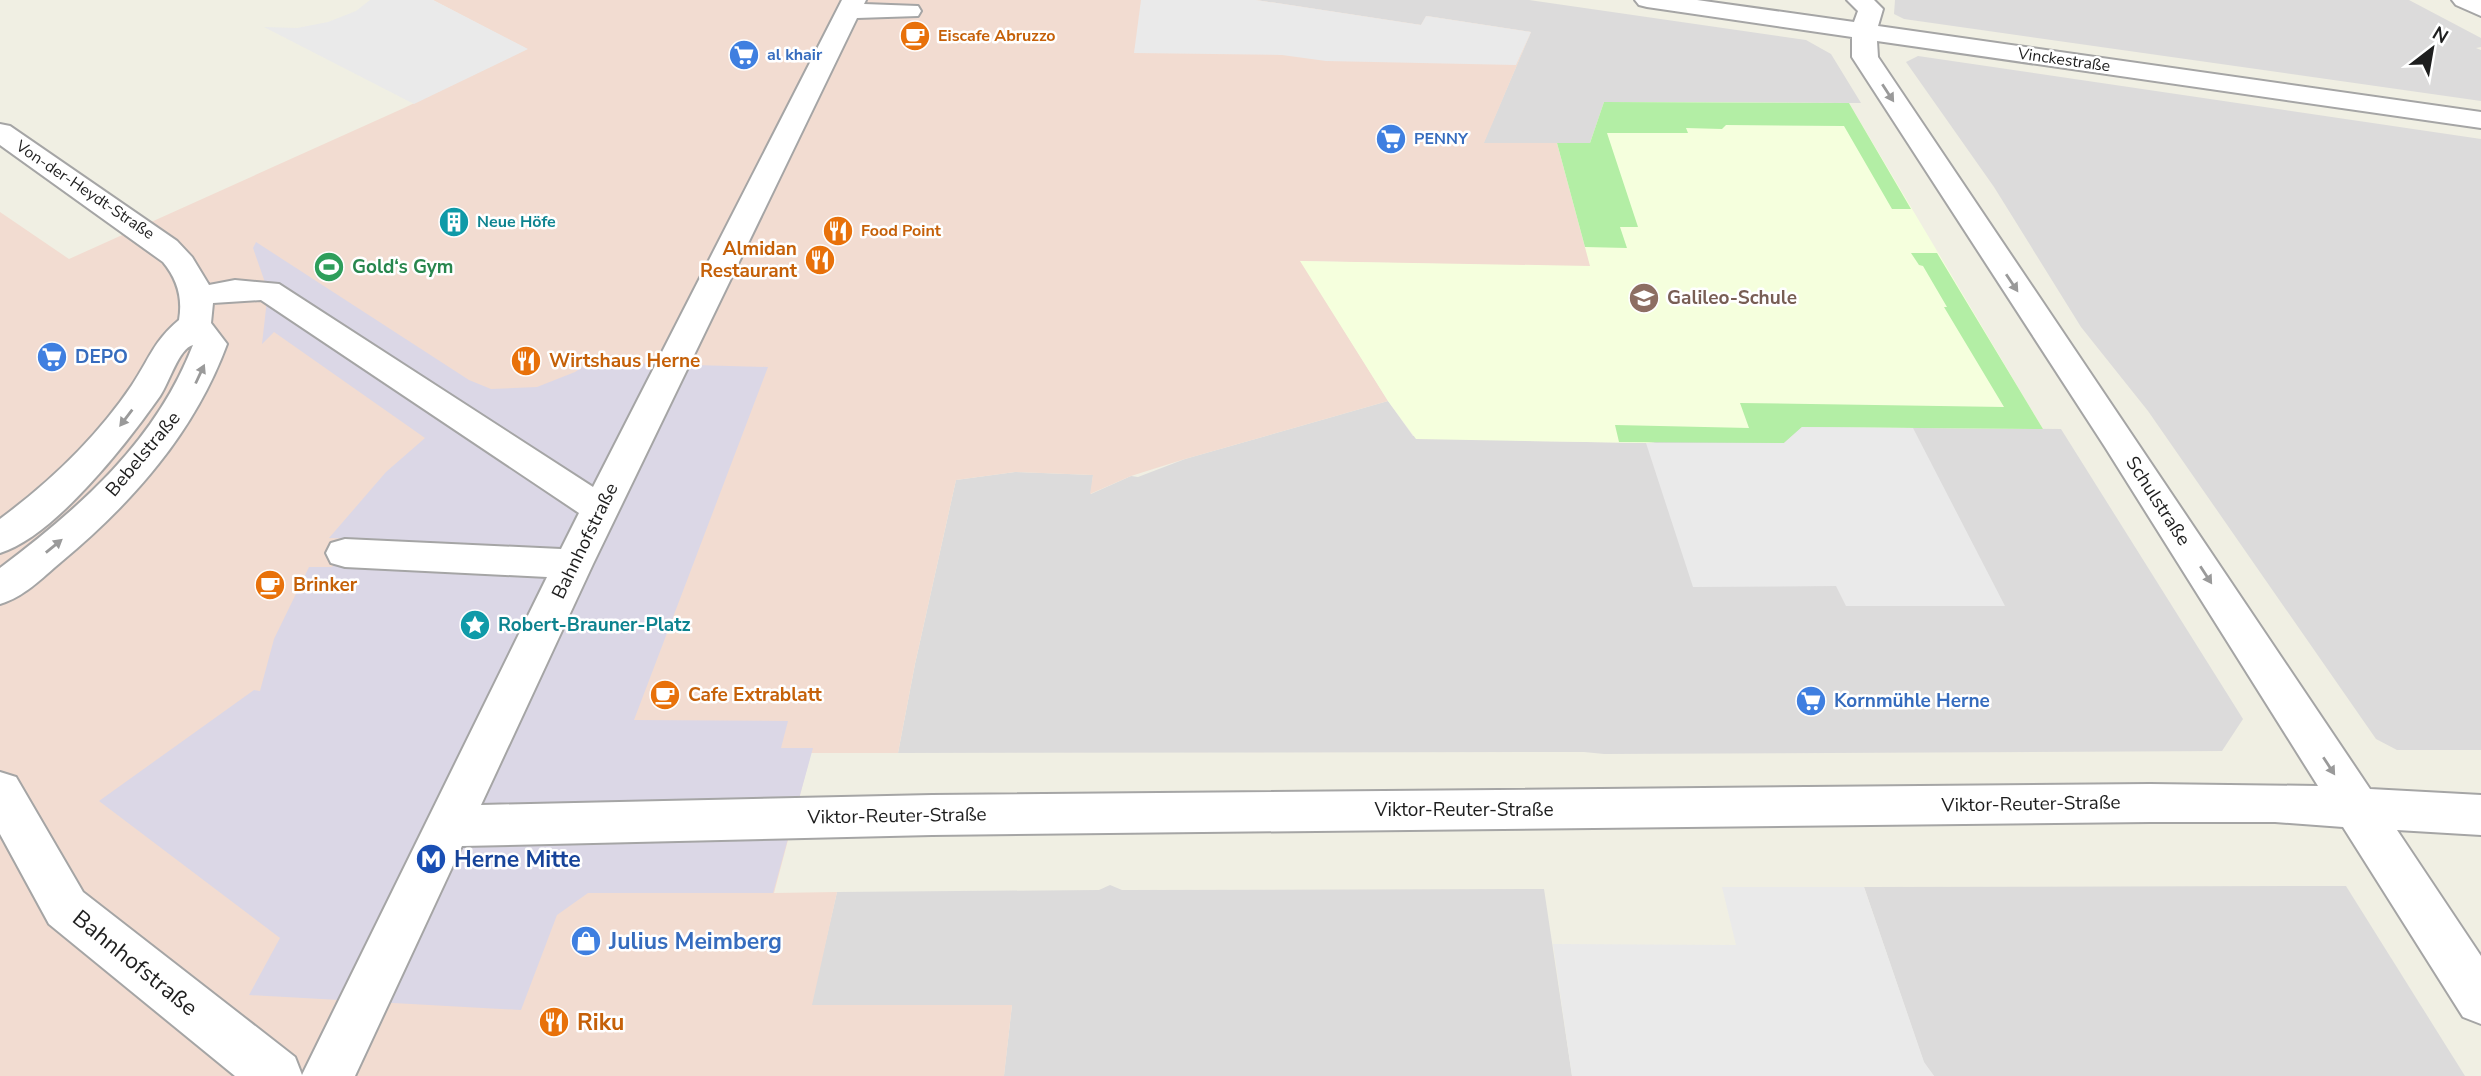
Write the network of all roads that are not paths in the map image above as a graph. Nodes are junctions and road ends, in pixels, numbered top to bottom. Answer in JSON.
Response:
{"nodes":[{"id":1,"x":1647,"y":0,"type":"edge"},
{"id":2,"x":2464,"y":0,"type":"edge"},
{"id":3,"x":851,"y":5,"type":"edge"},
{"id":4,"x":2481,"y":9,"type":"edge"},
{"id":5,"x":909,"y":11,"type":"dead end"},
{"id":6,"x":1862,"y":16,"type":"edge"},
{"id":7,"x":2481,"y":120,"type":"edge"},
{"id":8,"x":0,"y":132,"type":"edge"},
{"id":9,"x":195,"y":310,"type":"junction"},
{"id":10,"x":600,"y":509,"type":"junction"},
{"id":11,"x":0,"y":539,"type":"edge"},
{"id":12,"x":345,"y":553,"type":"dead end"},
{"id":13,"x":573,"y":564,"type":"junction"},
{"id":14,"x":0,"y":589,"type":"edge"},
{"id":15,"x":0,"y":792,"type":"edge"},
{"id":16,"x":2356,"y":808,"type":"junction"},
{"id":17,"x":2481,"y":815,"type":"edge"},
{"id":18,"x":447,"y":826,"type":"junction"},
{"id":19,"x":2481,"y":1000,"type":"edge"},
{"id":20,"x":276,"y":1076,"type":"edge"},
{"id":21,"x":328,"y":1076,"type":"edge"}],
"edges":[{"from":1,"to":6,"type":"street","name":"Vinckestraße"},
{"from":2,"to":4,"type":"street"},
{"from":3,"to":5,"type":"street","name":"Bahnhofstraße"},
{"from":3,"to":10,"type":"street","name":"Bahnhofstraße"},
{"from":6,"to":7,"type":"street","name":"Vinckestraße"},
{"from":6,"to":16,"type":"street","name":"Schulstraße","one_way":true},
{"from":8,"to":9,"type":"street","name":"Von-der-Heydt-Straße"},
{"from":9,"to":10,"type":"street"},
{"from":9,"to":11,"type":"street","name":"Bebelstraße","one_way":true},
{"from":14,"to":9,"type":"street","name":"Bebelstraße","one_way":true},
{"from":10,"to":13,"type":"street","name":"Bahnhofstraße"},
{"from":12,"to":13,"type":"street"},
{"from":13,"to":18,"type":"street","name":"Bahnhofstraße"},
{"from":15,"to":20,"type":"street","name":"Bahnhofstraße"},
{"from":16,"to":17,"type":"street","name":"Viktor-Reuter-Straße"},
{"from":16,"to":18,"type":"street","name":"Viktor-Reuter-Straße"},
{"from":16,"to":19,"type":"street","name":"Schulstraße"},
{"from":18,"to":21,"type":"street","name":"Bahnhofstraße"}]}
